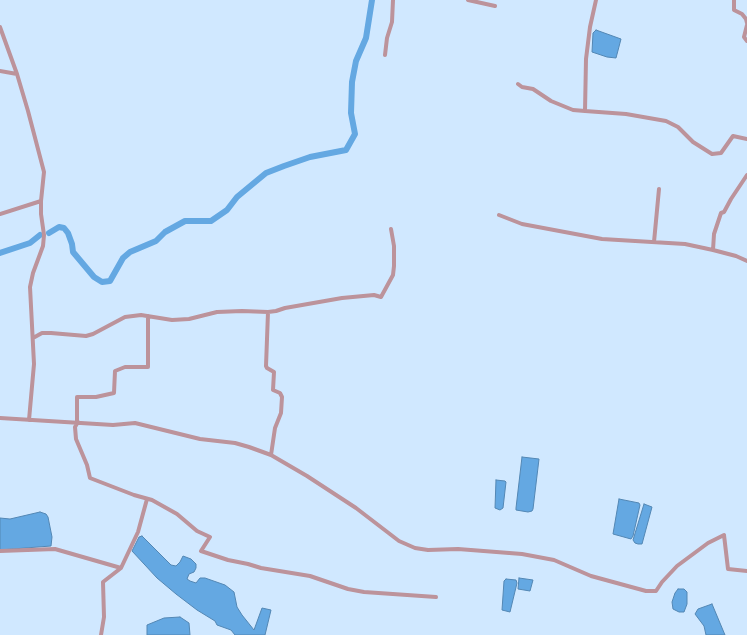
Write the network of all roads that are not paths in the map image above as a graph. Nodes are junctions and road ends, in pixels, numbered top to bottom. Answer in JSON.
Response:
{"nodes":[{"id":1,"x":394,"y":0,"type":"edge"},
{"id":2,"x":468,"y":0,"type":"edge"},
{"id":3,"x":596,"y":0,"type":"edge"},
{"id":4,"x":734,"y":0,"type":"edge"},
{"id":5,"x":495,"y":6,"type":"dead end"},
{"id":6,"x":747,"y":24,"type":"edge"},
{"id":7,"x":0,"y":27,"type":"edge"},
{"id":8,"x":747,"y":42,"type":"edge"},
{"id":9,"x":385,"y":55,"type":"dead end"},
{"id":10,"x":0,"y":71,"type":"edge"},
{"id":11,"x":18,"y":74,"type":"junction"},
{"id":12,"x":518,"y":84,"type":"dead end"},
{"id":13,"x":585,"y":111,"type":"junction"},
{"id":14,"x":747,"y":139,"type":"edge"},
{"id":15,"x":747,"y":175,"type":"edge"},
{"id":16,"x":659,"y":189,"type":"dead end"},
{"id":17,"x":41,"y":201,"type":"junction"},
{"id":18,"x":0,"y":214,"type":"edge"},
{"id":19,"x":499,"y":215,"type":"dead end"},
{"id":20,"x":391,"y":229,"type":"dead end"},
{"id":21,"x":654,"y":242,"type":"junction"},
{"id":22,"x":713,"y":250,"type":"junction"},
{"id":23,"x":747,"y":261,"type":"edge"},
{"id":24,"x":268,"y":312,"type":"junction"},
{"id":25,"x":148,"y":316,"type":"junction"},
{"id":26,"x":33,"y":338,"type":"junction"},
{"id":27,"x":0,"y":418,"type":"edge"},
{"id":28,"x":29,"y":420,"type":"junction"},
{"id":29,"x":77,"y":422,"type":"junction"},
{"id":30,"x":271,"y":455,"type":"junction"},
{"id":31,"x":147,"y":499,"type":"junction"},
{"id":32,"x":0,"y":551,"type":"edge"},
{"id":33,"x":121,"y":568,"type":"junction"},
{"id":34,"x":747,"y":571,"type":"edge"},
{"id":35,"x":436,"y":597,"type":"dead end"},
{"id":36,"x":101,"y":635,"type":"edge"}],
"edges":[{"from":1,"to":9,"type":"street"},
{"from":2,"to":5,"type":"street"},
{"from":3,"to":13,"type":"street"},
{"from":4,"to":6,"type":"street"},
{"from":6,"to":8,"type":"street"},
{"from":7,"to":11,"type":"street"},
{"from":10,"to":11,"type":"street"},
{"from":11,"to":17,"type":"street"},
{"from":12,"to":13,"type":"street"},
{"from":13,"to":14,"type":"street"},
{"from":15,"to":22,"type":"street"},
{"from":16,"to":21,"type":"street"},
{"from":17,"to":18,"type":"street"},
{"from":17,"to":26,"type":"street"},
{"from":19,"to":21,"type":"street"},
{"from":20,"to":24,"type":"street"},
{"from":21,"to":22,"type":"street"},
{"from":22,"to":23,"type":"street"},
{"from":24,"to":25,"type":"street"},
{"from":24,"to":30,"type":"street"},
{"from":25,"to":26,"type":"street"},
{"from":25,"to":29,"type":"street"},
{"from":26,"to":28,"type":"street"},
{"from":27,"to":28,"type":"street"},
{"from":28,"to":29,"type":"street"},
{"from":29,"to":30,"type":"street"},
{"from":29,"to":31,"type":"street"},
{"from":30,"to":34,"type":"street"},
{"from":31,"to":33,"type":"street"},
{"from":31,"to":35,"type":"street"},
{"from":32,"to":33,"type":"street"},
{"from":33,"to":36,"type":"street"}]}
